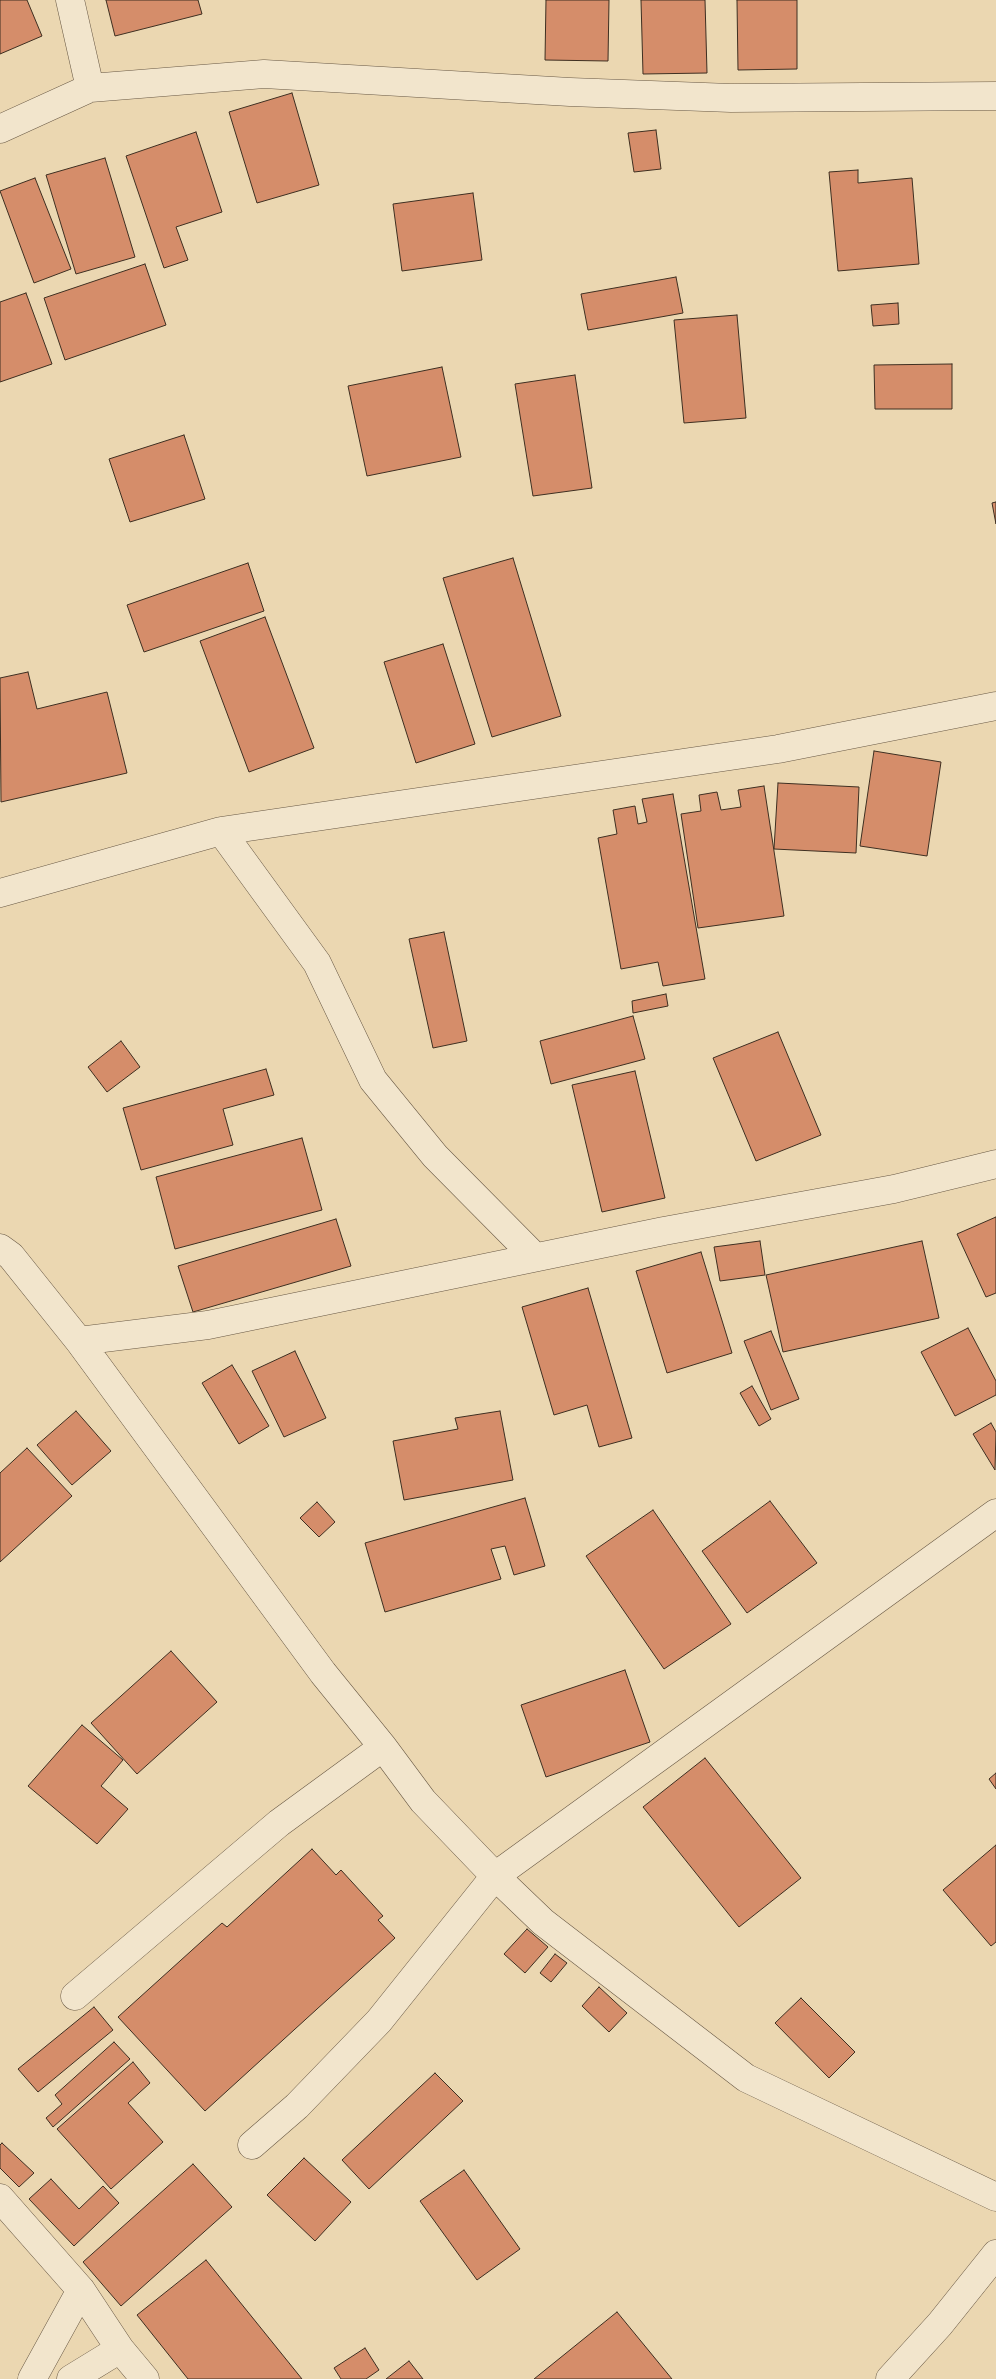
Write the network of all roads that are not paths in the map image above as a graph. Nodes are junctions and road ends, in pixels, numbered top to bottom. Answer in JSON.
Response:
{"nodes":[{"id":1,"x":70,"y":0,"type":"edge"},
{"id":2,"x":90,"y":88,"type":"junction"},
{"id":3,"x":996,"y":96,"type":"edge"},
{"id":4,"x":0,"y":129,"type":"edge"},
{"id":5,"x":996,"y":706,"type":"edge"},
{"id":6,"x":220,"y":831,"type":"junction"},
{"id":7,"x":0,"y":893,"type":"edge"},
{"id":8,"x":996,"y":1164,"type":"edge"},
{"id":9,"x":0,"y":1248,"type":"edge"},
{"id":10,"x":534,"y":1257,"type":"junction"},
{"id":11,"x":79,"y":1341,"type":"junction"},
{"id":12,"x":996,"y":1513,"type":"edge"},
{"id":13,"x":383,"y":1747,"type":"junction"},
{"id":14,"x":495,"y":1876,"type":"junction"},
{"id":15,"x":75,"y":1996,"type":"dead end"},
{"id":16,"x":252,"y":2145,"type":"dead end"},
{"id":17,"x":996,"y":2197,"type":"edge"},
{"id":18,"x":0,"y":2198,"type":"edge"},
{"id":19,"x":996,"y":2254,"type":"edge"},
{"id":20,"x":81,"y":2290,"type":"junction"},
{"id":21,"x":120,"y":2349,"type":"junction"},
{"id":22,"x":32,"y":2379,"type":"edge"},
{"id":23,"x":71,"y":2379,"type":"edge"},
{"id":24,"x":145,"y":2379,"type":"edge"},
{"id":25,"x":890,"y":2379,"type":"edge"}],
"edges":[{"from":1,"to":2,"type":"street"},
{"from":2,"to":3,"type":"street"},
{"from":2,"to":4,"type":"street"},
{"from":5,"to":6,"type":"street"},
{"from":6,"to":7,"type":"street"},
{"from":6,"to":10,"type":"street"},
{"from":8,"to":10,"type":"street"},
{"from":9,"to":11,"type":"street"},
{"from":10,"to":11,"type":"street"},
{"from":11,"to":13,"type":"street"},
{"from":12,"to":14,"type":"street"},
{"from":13,"to":14,"type":"street"},
{"from":13,"to":15,"type":"street"},
{"from":14,"to":16,"type":"street"},
{"from":14,"to":17,"type":"street"},
{"from":18,"to":20,"type":"street"},
{"from":19,"to":25,"type":"street"},
{"from":20,"to":21,"type":"street"},
{"from":20,"to":22,"type":"street"},
{"from":21,"to":23,"type":"street"},
{"from":21,"to":24,"type":"street"}]}
